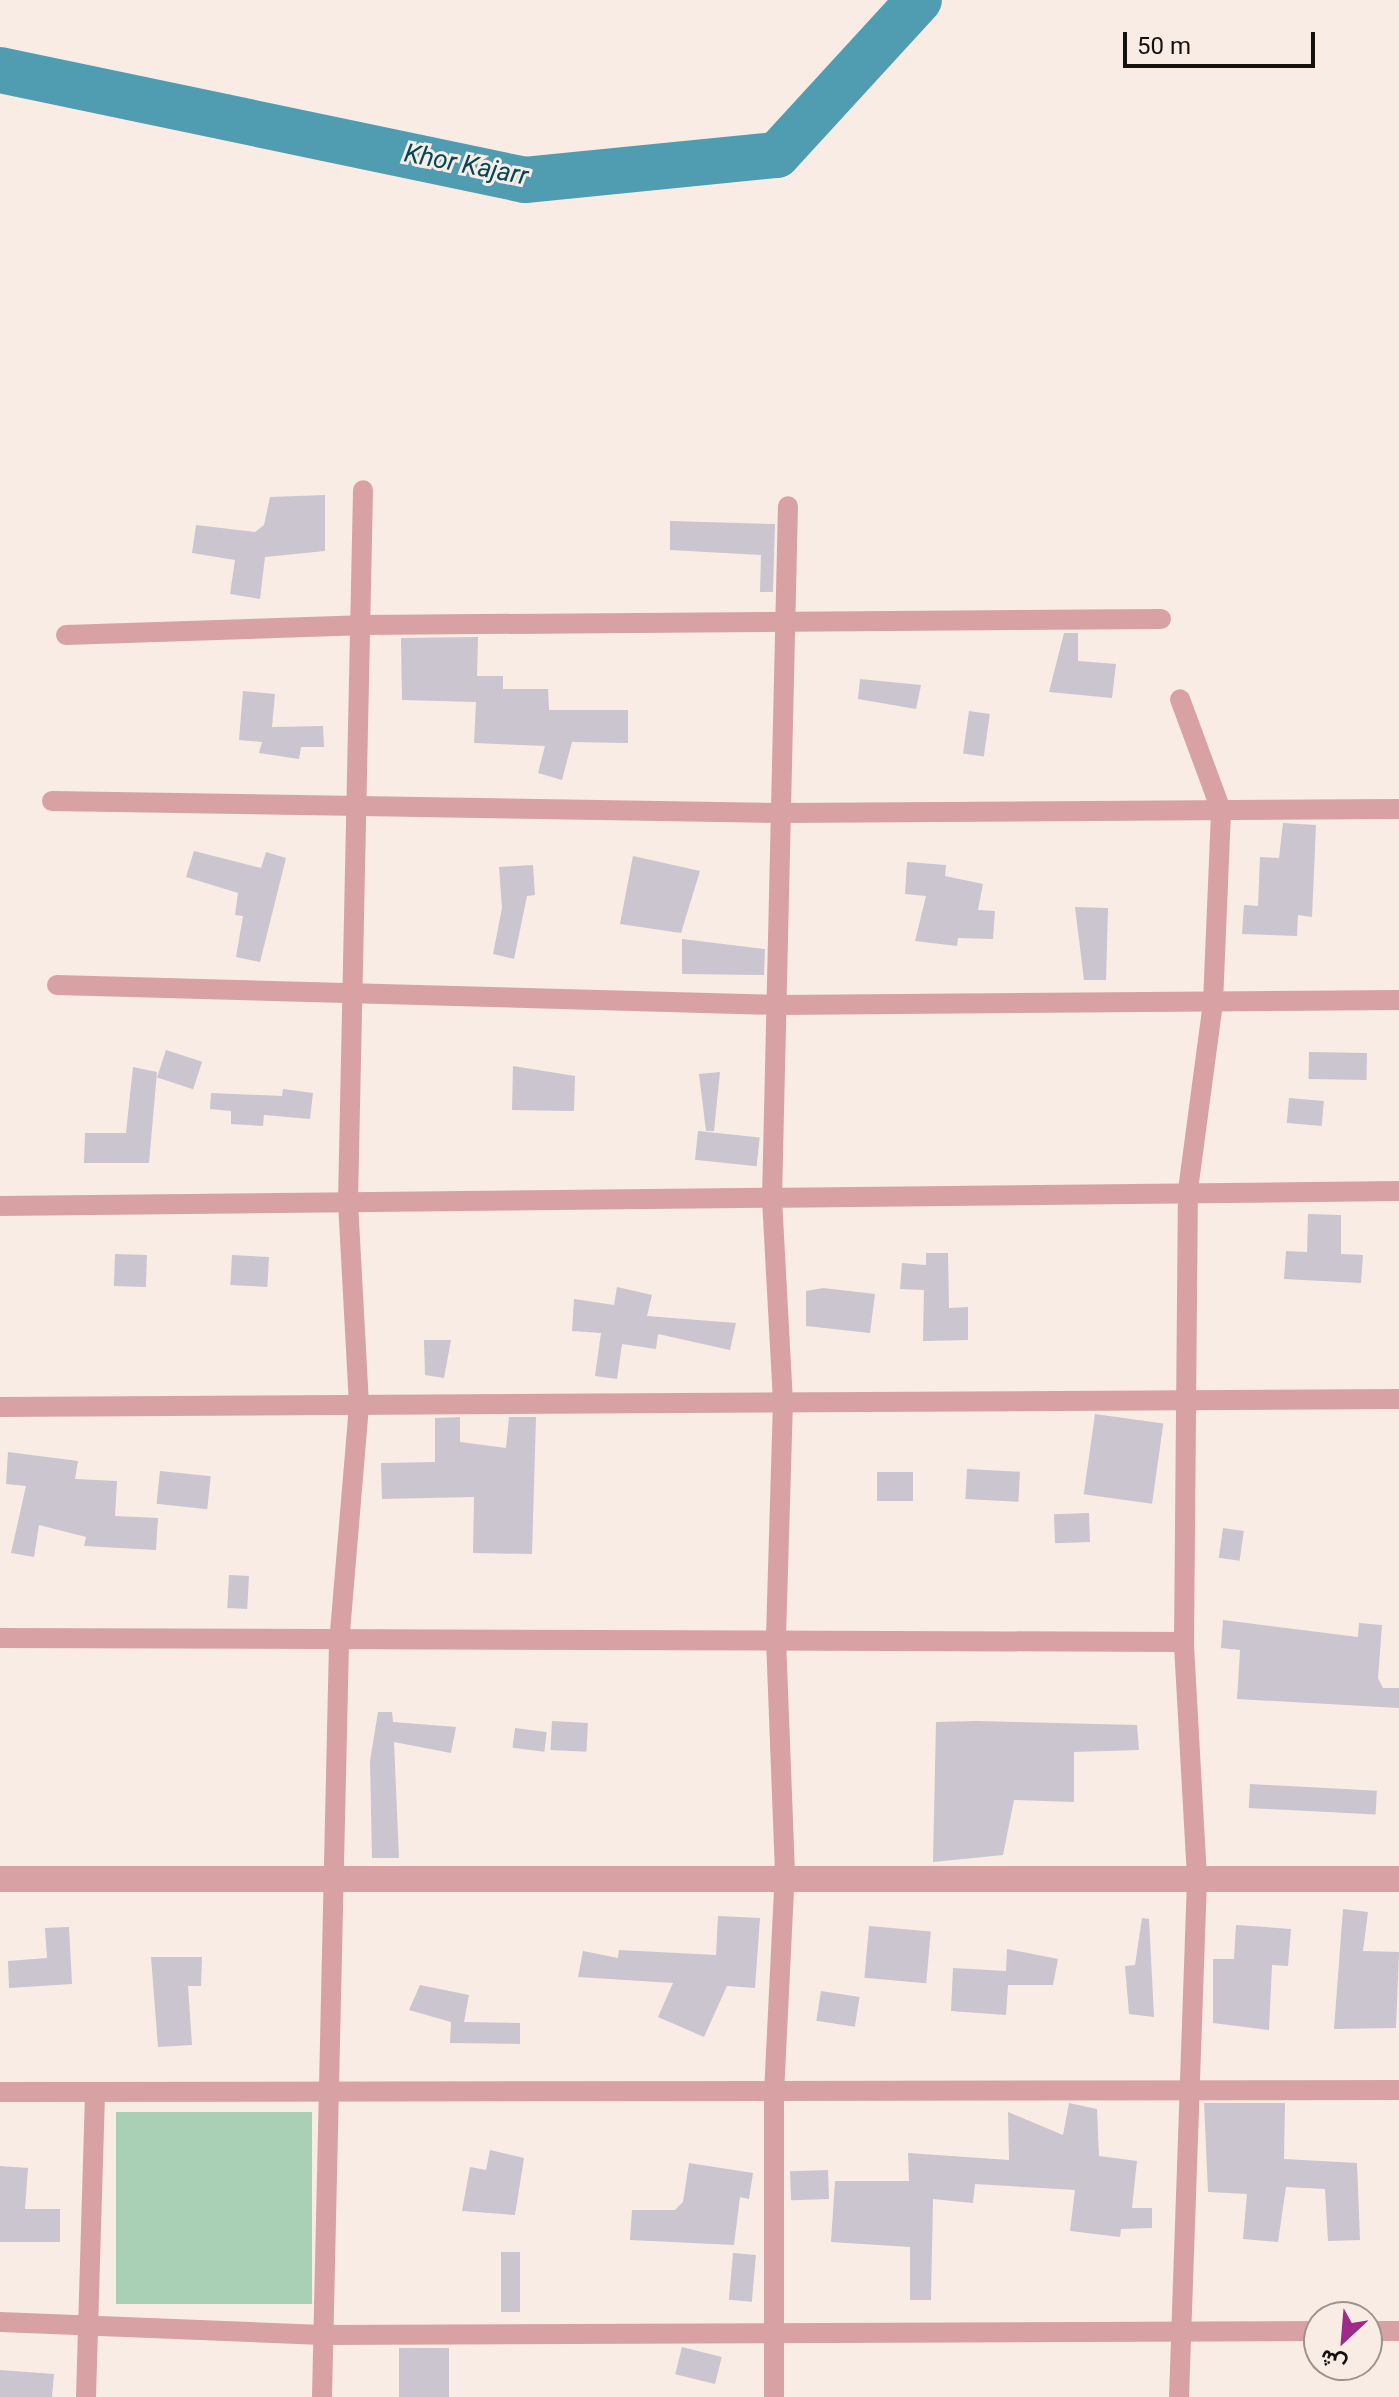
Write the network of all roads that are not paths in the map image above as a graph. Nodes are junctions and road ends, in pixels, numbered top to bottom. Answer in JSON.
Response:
{"nodes":[{"id":1,"x":363,"y":490,"type":"dead end"},
{"id":2,"x":788,"y":506,"type":"dead end"},
{"id":3,"x":1161,"y":619,"type":"dead end"},
{"id":4,"x":785,"y":621,"type":"junction"},
{"id":5,"x":360,"y":625,"type":"junction"},
{"id":6,"x":66,"y":635,"type":"dead end"},
{"id":7,"x":1180,"y":699,"type":"dead end"},
{"id":8,"x":52,"y":801,"type":"dead end"},
{"id":9,"x":1399,"y":809,"type":"edge"},
{"id":10,"x":1221,"y":810,"type":"junction"},
{"id":11,"x":356,"y":811,"type":"junction"},
{"id":12,"x":781,"y":813,"type":"junction"},
{"id":13,"x":57,"y":985,"type":"dead end"},
{"id":14,"x":355,"y":990,"type":"junction"},
{"id":15,"x":1399,"y":1000,"type":"edge"},
{"id":16,"x":1213,"y":1003,"type":"junction"},
{"id":17,"x":779,"y":1005,"type":"junction"},
{"id":18,"x":1188,"y":1190,"type":"junction"},
{"id":19,"x":1399,"y":1191,"type":"edge"},
{"id":20,"x":772,"y":1199,"type":"junction"},
{"id":21,"x":348,"y":1201,"type":"junction"},
{"id":22,"x":0,"y":1206,"type":"edge"},
{"id":23,"x":1399,"y":1399,"type":"edge"},
{"id":24,"x":1187,"y":1400,"type":"junction"},
{"id":25,"x":783,"y":1402,"type":"junction"},
{"id":26,"x":359,"y":1405,"type":"junction"},
{"id":27,"x":0,"y":1407,"type":"edge"},
{"id":28,"x":776,"y":1637,"type":"junction"},
{"id":29,"x":0,"y":1638,"type":"edge"},
{"id":30,"x":1184,"y":1642,"type":"junction"},
{"id":31,"x":339,"y":1644,"type":"junction"},
{"id":32,"x":785,"y":1873,"type":"junction"},
{"id":33,"x":1197,"y":1878,"type":"junction"},
{"id":34,"x":0,"y":1879,"type":"edge"},
{"id":35,"x":1399,"y":1879,"type":"edge"},
{"id":36,"x":334,"y":1882,"type":"junction"},
{"id":37,"x":1399,"y":2090,"type":"edge"},
{"id":38,"x":0,"y":2092,"type":"edge"},
{"id":39,"x":95,"y":2092,"type":"junction"},
{"id":40,"x":329,"y":2092,"type":"junction"},
{"id":41,"x":774,"y":2094,"type":"junction"},
{"id":42,"x":1184,"y":2094,"type":"junction"},
{"id":43,"x":0,"y":2322,"type":"edge"},
{"id":44,"x":89,"y":2326,"type":"junction"},
{"id":45,"x":1303,"y":2331,"type":"edge"},
{"id":46,"x":778,"y":2333,"type":"junction"},
{"id":47,"x":1182,"y":2333,"type":"junction"},
{"id":48,"x":323,"y":2335,"type":"junction"},
{"id":49,"x":86,"y":2397,"type":"edge"},
{"id":50,"x":322,"y":2397,"type":"edge"},
{"id":51,"x":774,"y":2397,"type":"edge"},
{"id":52,"x":1179,"y":2397,"type":"edge"}],
"edges":[{"from":1,"to":5,"type":"street"},
{"from":2,"to":4,"type":"street"},
{"from":3,"to":4,"type":"street"},
{"from":4,"to":5,"type":"street"},
{"from":4,"to":12,"type":"street"},
{"from":5,"to":6,"type":"street"},
{"from":5,"to":11,"type":"street"},
{"from":7,"to":10,"type":"street"},
{"from":8,"to":11,"type":"street"},
{"from":9,"to":10,"type":"street"},
{"from":10,"to":12,"type":"street"},
{"from":10,"to":16,"type":"street"},
{"from":11,"to":12,"type":"street"},
{"from":11,"to":14,"type":"street"},
{"from":12,"to":17,"type":"street"},
{"from":13,"to":14,"type":"street"},
{"from":14,"to":17,"type":"street"},
{"from":14,"to":21,"type":"street"},
{"from":15,"to":16,"type":"street"},
{"from":16,"to":17,"type":"street"},
{"from":16,"to":18,"type":"street"},
{"from":17,"to":20,"type":"street"},
{"from":18,"to":19,"type":"street"},
{"from":18,"to":20,"type":"street"},
{"from":18,"to":24,"type":"street"},
{"from":20,"to":21,"type":"street"},
{"from":20,"to":25,"type":"street"},
{"from":21,"to":22,"type":"street"},
{"from":21,"to":26,"type":"street"},
{"from":23,"to":24,"type":"street"},
{"from":24,"to":25,"type":"street"},
{"from":24,"to":30,"type":"street"},
{"from":25,"to":26,"type":"street"},
{"from":25,"to":28,"type":"street"},
{"from":26,"to":27,"type":"street"},
{"from":26,"to":31,"type":"street"},
{"from":28,"to":30,"type":"street"},
{"from":28,"to":31,"type":"street"},
{"from":28,"to":32,"type":"street"},
{"from":29,"to":31,"type":"street"},
{"from":30,"to":33,"type":"street"},
{"from":31,"to":36,"type":"street"},
{"from":32,"to":33,"type":"street"},
{"from":32,"to":36,"type":"street"},
{"from":32,"to":41,"type":"street"},
{"from":33,"to":35,"type":"street"},
{"from":33,"to":42,"type":"street"},
{"from":34,"to":36,"type":"street"},
{"from":36,"to":40,"type":"street"},
{"from":37,"to":42,"type":"street"},
{"from":38,"to":39,"type":"street"},
{"from":39,"to":40,"type":"street"},
{"from":39,"to":44,"type":"street"},
{"from":40,"to":41,"type":"street"},
{"from":40,"to":48,"type":"street"},
{"from":41,"to":42,"type":"street"},
{"from":41,"to":46,"type":"street"},
{"from":42,"to":47,"type":"street"},
{"from":43,"to":44,"type":"street"},
{"from":44,"to":48,"type":"street"},
{"from":44,"to":49,"type":"street"},
{"from":45,"to":47,"type":"street"},
{"from":46,"to":47,"type":"street"},
{"from":46,"to":48,"type":"street"},
{"from":46,"to":51,"type":"street"},
{"from":47,"to":52,"type":"street"},
{"from":48,"to":50,"type":"street"}]}
